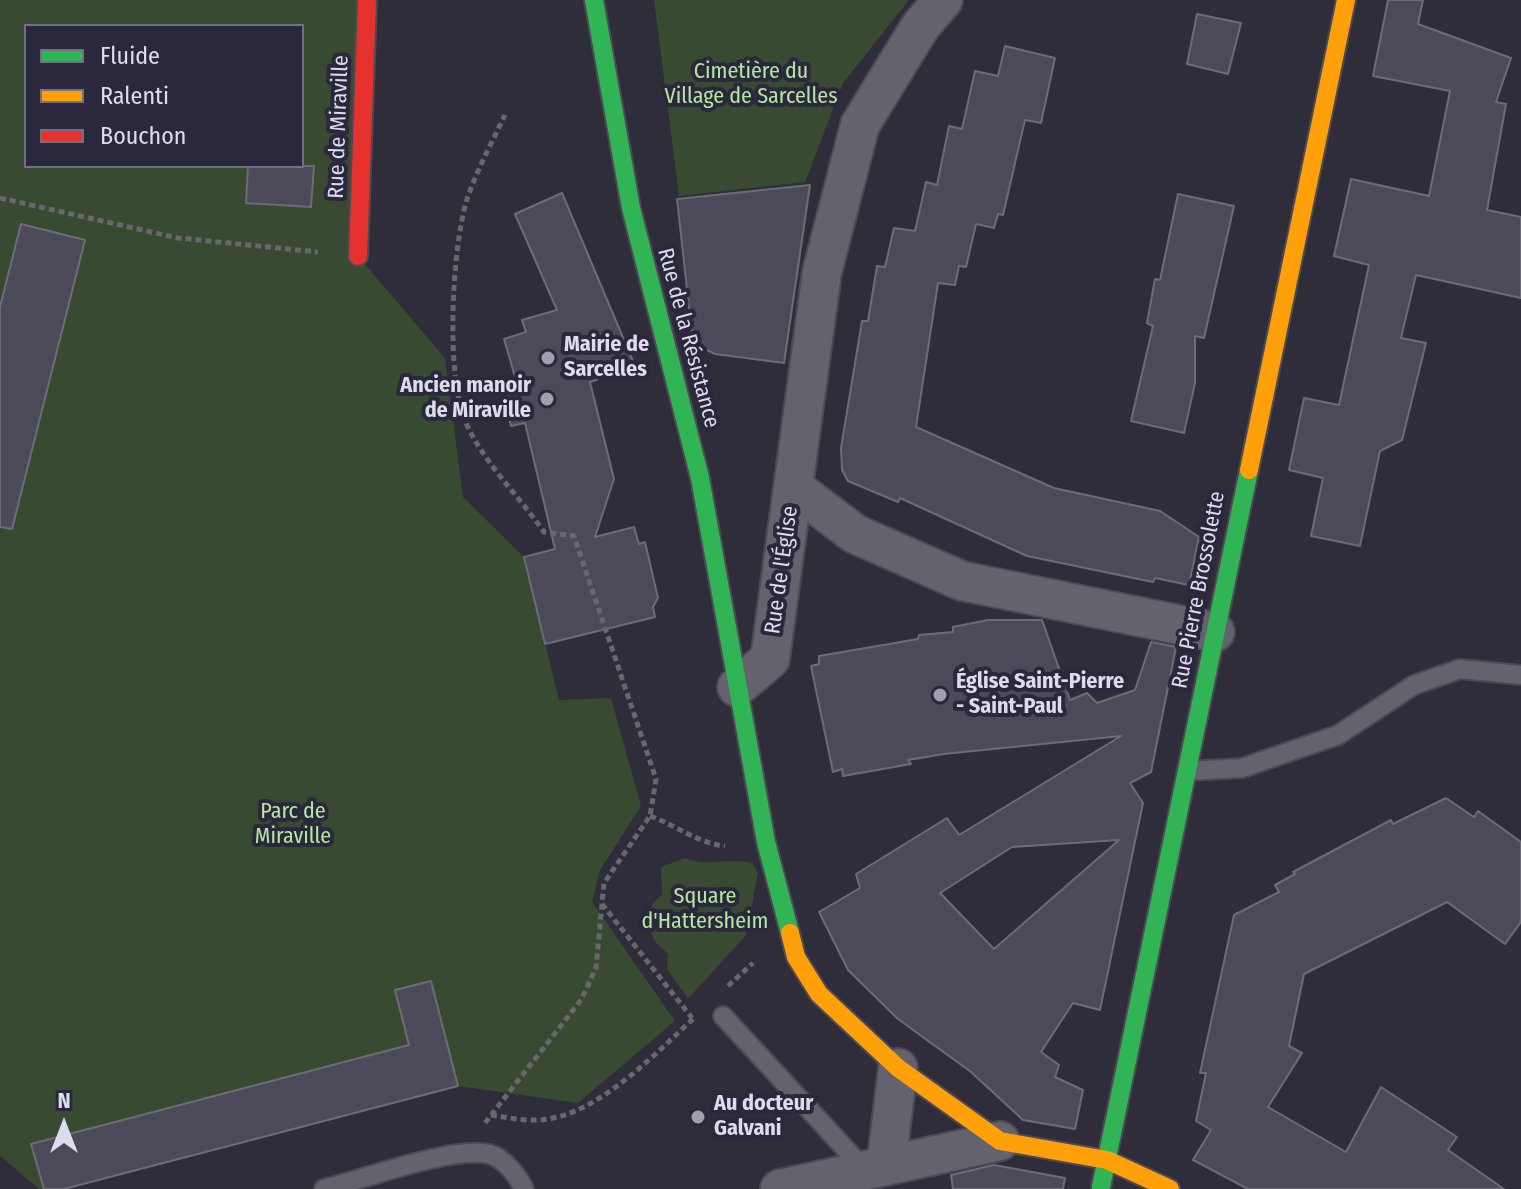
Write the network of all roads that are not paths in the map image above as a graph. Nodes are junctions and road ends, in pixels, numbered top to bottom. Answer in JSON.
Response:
{"nodes":[{"id":1,"x":367,"y":0,"type":"edge"},
{"id":2,"x":594,"y":0,"type":"edge"},
{"id":3,"x":943,"y":0,"type":"edge"},
{"id":4,"x":1346,"y":0,"type":"edge"},
{"id":5,"x":358,"y":256,"type":"road end"},
{"id":6,"x":793,"y":487,"type":"junction"},
{"id":7,"x":1215,"y":632,"type":"junction"},
{"id":8,"x":1521,"y":675,"type":"edge"},
{"id":9,"x":737,"y":687,"type":"junction"},
{"id":10,"x":1188,"y":771,"type":"junction"},
{"id":11,"x":723,"y":1016,"type":"dead end"},
{"id":12,"x":898,"y":1068,"type":"junction"},
{"id":13,"x":1000,"y":1141,"type":"junction"},
{"id":14,"x":1107,"y":1160,"type":"junction"},
{"id":15,"x":876,"y":1168,"type":"junction"},
{"id":16,"x":324,"y":1189,"type":"edge"},
{"id":17,"x":524,"y":1189,"type":"edge"},
{"id":18,"x":780,"y":1189,"type":"edge"},
{"id":19,"x":1101,"y":1189,"type":"edge"},
{"id":20,"x":1170,"y":1189,"type":"edge"}],
"edges":[{"from":1,"to":5,"type":"street","name":"Rue de Miraville"},
{"from":2,"to":9,"type":"street","name":"Rue de la Résistance"},
{"from":3,"to":6,"type":"street","name":"Rue de l'Église"},
{"from":4,"to":7,"type":"street","name":"Rue Pierre Brossolette"},
{"from":6,"to":7,"type":"street"},
{"from":6,"to":9,"type":"street","name":"Rue de l'Église"},
{"from":7,"to":10,"type":"street","name":"Rue Pierre Brossolette"},
{"from":8,"to":10,"type":"lane"},
{"from":9,"to":12,"type":"street"},
{"from":10,"to":14,"type":"street","name":"Rue Pierre Brossolette"},
{"from":11,"to":15,"type":"lane"},
{"from":12,"to":13,"type":"street"},
{"from":12,"to":15,"type":"street"},
{"from":13,"to":14,"type":"street"},
{"from":13,"to":15,"type":"street"},
{"from":14,"to":19,"type":"street","name":"Rue Pierre Brossolette"},
{"from":14,"to":20,"type":"street"},
{"from":15,"to":18,"type":"street"},
{"from":16,"to":17,"type":"lane"}]}
